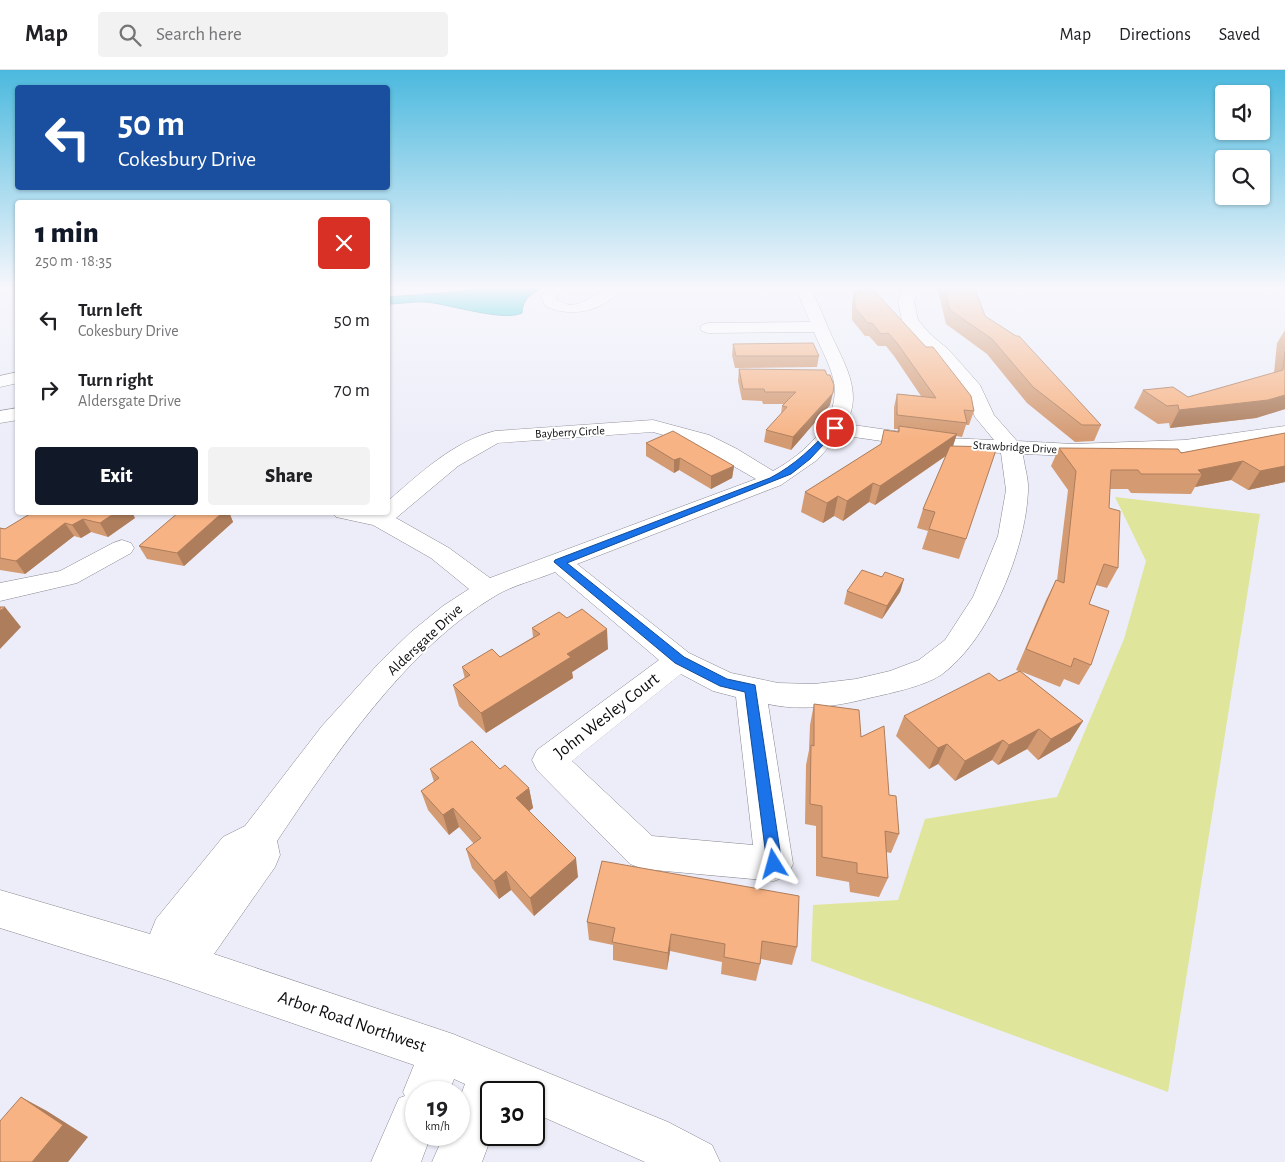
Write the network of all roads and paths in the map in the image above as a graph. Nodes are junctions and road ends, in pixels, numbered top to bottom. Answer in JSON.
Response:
{"nodes":[{"id":1,"x":822,"y":337,"type":"edge"},
{"id":2,"x":923,"y":337,"type":"edge"},
{"id":3,"x":15,"y":379,"type":"edge"},
{"id":4,"x":0,"y":382,"type":"edge"},
{"id":5,"x":15,"y":414,"type":"edge"},
{"id":6,"x":0,"y":417,"type":"edge"},
{"id":7,"x":835,"y":428,"type":"junction"},
{"id":8,"x":1285,"y":432,"type":"edge"},
{"id":9,"x":1011,"y":447,"type":"junction"},
{"id":10,"x":773,"y":480,"type":"junction"},
{"id":11,"x":390,"y":511,"type":"edge"},
{"id":12,"x":359,"y":515,"type":"edge"},
{"id":13,"x":385,"y":515,"type":"edge"},
{"id":14,"x":380,"y":519,"type":"junction"},
{"id":15,"x":122,"y":548,"type":"dead end"},
{"id":16,"x":559,"y":562,"type":"junction"},
{"id":17,"x":487,"y":589,"type":"junction"},
{"id":18,"x":0,"y":592,"type":"edge"},
{"id":19,"x":680,"y":660,"type":"junction"},
{"id":20,"x":750,"y":688,"type":"junction"},
{"id":21,"x":0,"y":909,"type":"edge"},
{"id":22,"x":168,"y":959,"type":"junction"},
{"id":23,"x":443,"y":1053,"type":"junction"},
{"id":24,"x":493,"y":1073,"type":"junction"},
{"id":25,"x":431,"y":1081,"type":"edge"},
{"id":26,"x":405,"y":1141,"type":"edge"},
{"id":27,"x":396,"y":1162,"type":"edge"},
{"id":28,"x":457,"y":1162,"type":"edge"},
{"id":29,"x":695,"y":1162,"type":"edge"}],
"edges":[{"from":1,"to":7,"type":"street","name":"Aldersgate Drive"},
{"from":2,"to":9,"type":"street"},
{"from":3,"to":4,"type":"street"},
{"from":5,"to":6,"type":"street"},
{"from":7,"to":9,"type":"street","name":"Strawbridge Drive"},
{"from":7,"to":10,"type":"street","name":"Aldersgate Drive"},
{"from":8,"to":9,"type":"street","name":"Strawbridge Drive"},
{"from":9,"to":20,"type":"street"},
{"from":10,"to":11,"type":"street","name":"Bayberry Circle"},
{"from":10,"to":16,"type":"street","name":"Aldersgate Drive"},
{"from":12,"to":14,"type":"street"},
{"from":13,"to":14,"type":"street","name":"Bayberry Circle"},
{"from":14,"to":17,"type":"street"},
{"from":15,"to":18,"type":"street"},
{"from":16,"to":17,"type":"street","name":"Aldersgate Drive"},
{"from":16,"to":19,"type":"street"},
{"from":17,"to":22,"type":"street","name":"Aldersgate Drive"},
{"from":19,"to":20,"type":"street"},
{"from":19,"to":20,"type":"street","name":"John Wesley Court"},
{"from":21,"to":22,"type":"street","name":"Arbor Road Northwest"},
{"from":22,"to":23,"type":"street","name":"Arbor Road Northwest"},
{"from":23,"to":24,"type":"street","name":"Arbor Road Northwest"},
{"from":23,"to":25,"type":"street"},
{"from":24,"to":28,"type":"street"},
{"from":24,"to":29,"type":"street","name":"Arbor Road Northwest"},
{"from":26,"to":27,"type":"street"}]}
